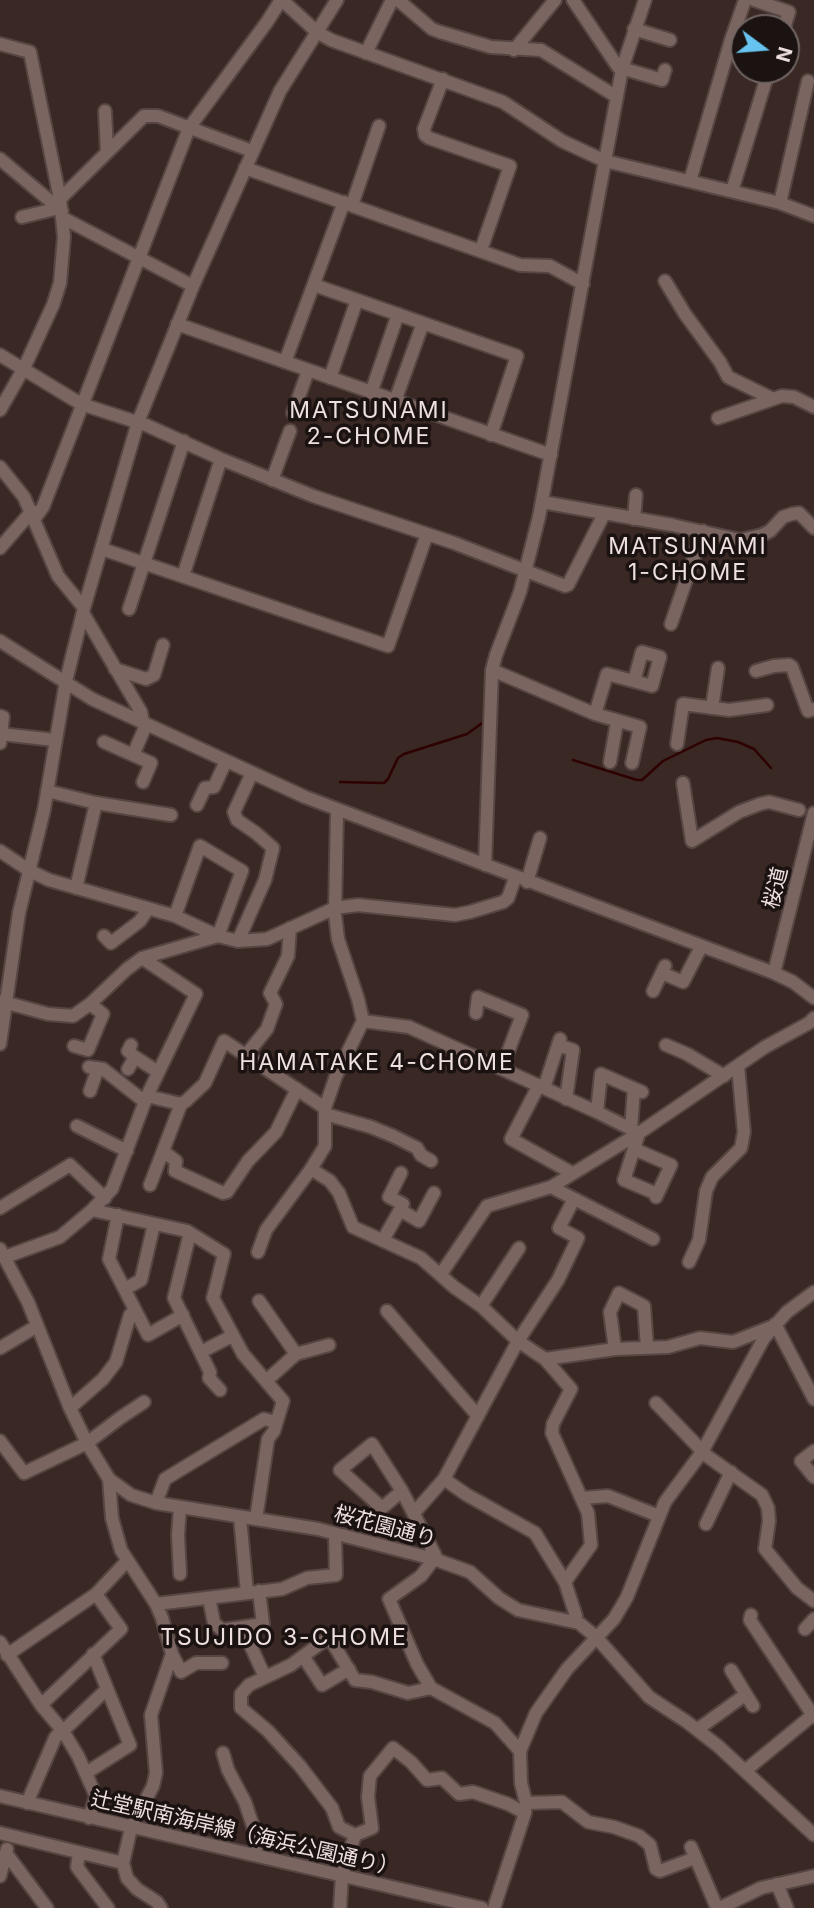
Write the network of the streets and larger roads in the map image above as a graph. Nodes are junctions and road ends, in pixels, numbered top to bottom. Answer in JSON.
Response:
{"nodes":[{"id":1,"x":281,"y":0,"type":"edge"},
{"id":2,"x":337,"y":0,"type":"edge"},
{"id":3,"x":392,"y":0,"type":"edge"},
{"id":4,"x":398,"y":0,"type":"edge"},
{"id":5,"x":555,"y":0,"type":"edge"},
{"id":6,"x":573,"y":0,"type":"edge"},
{"id":7,"x":645,"y":0,"type":"edge"},
{"id":8,"x":745,"y":0,"type":"edge"},
{"id":9,"x":754,"y":0,"type":"edge"},
{"id":10,"x":788,"y":14,"type":"edge"},
{"id":11,"x":634,"y":29,"type":"junction"},
{"id":12,"x":317,"y":32,"type":"junction"},
{"id":13,"x":670,"y":40,"type":"dead end"},
{"id":14,"x":0,"y":44,"type":"edge"},
{"id":15,"x":514,"y":50,"type":"junction"},
{"id":16,"x":366,"y":53,"type":"junction"},
{"id":17,"x":622,"y":69,"type":"junction"},
{"id":18,"x":665,"y":70,"type":"dead end"},
{"id":19,"x":443,"y":79,"type":"junction"},
{"id":20,"x":808,"y":81,"type":"dead end"},
{"id":21,"x":765,"y":84,"type":"edge"},
{"id":22,"x":617,"y":97,"type":"junction"},
{"id":23,"x":105,"y":111,"type":"dead end"},
{"id":24,"x":379,"y":125,"type":"dead end"},
{"id":25,"x":189,"y":128,"type":"junction"},
{"id":26,"x":252,"y":151,"type":"junction"},
{"id":27,"x":107,"y":152,"type":"junction"},
{"id":28,"x":0,"y":159,"type":"edge"},
{"id":29,"x":605,"y":161,"type":"junction"},
{"id":30,"x":245,"y":167,"type":"junction"},
{"id":31,"x":690,"y":181,"type":"junction"},
{"id":32,"x":732,"y":191,"type":"junction"},
{"id":33,"x":780,"y":203,"type":"junction"},
{"id":34,"x":348,"y":204,"type":"junction"},
{"id":35,"x":61,"y":209,"type":"junction"},
{"id":36,"x":814,"y":216,"type":"edge"},
{"id":37,"x":22,"y":217,"type":"dead end"},
{"id":38,"x":481,"y":250,"type":"junction"},
{"id":39,"x":139,"y":259,"type":"junction"},
{"id":40,"x":665,"y":281,"type":"dead end"},
{"id":41,"x":583,"y":284,"type":"junction"},
{"id":42,"x":314,"y":285,"type":"junction"},
{"id":43,"x":192,"y":286,"type":"junction"},
{"id":44,"x":357,"y":300,"type":"junction"},
{"id":45,"x":398,"y":314,"type":"junction"},
{"id":46,"x":423,"y":323,"type":"junction"},
{"id":47,"x":177,"y":324,"type":"junction"},
{"id":48,"x":0,"y":355,"type":"edge"},
{"id":49,"x":285,"y":362,"type":"junction"},
{"id":50,"x":24,"y":368,"type":"junction"},
{"id":51,"x":308,"y":370,"type":"junction"},
{"id":52,"x":330,"y":378,"type":"junction"},
{"id":53,"x":371,"y":393,"type":"junction"},
{"id":54,"x":774,"y":399,"type":"junction"},
{"id":55,"x":395,"y":401,"type":"junction"},
{"id":56,"x":81,"y":404,"type":"junction"},
{"id":57,"x":814,"y":407,"type":"edge"},
{"id":58,"x":0,"y":410,"type":"edge"},
{"id":59,"x":293,"y":413,"type":"dead end"},
{"id":60,"x":718,"y":418,"type":"dead end"},
{"id":61,"x":138,"y":422,"type":"junction"},
{"id":62,"x":290,"y":430,"type":"dead end"},
{"id":63,"x":491,"y":435,"type":"junction"},
{"id":64,"x":184,"y":441,"type":"junction"},
{"id":65,"x":551,"y":455,"type":"junction"},
{"id":66,"x":221,"y":459,"type":"junction"},
{"id":67,"x":0,"y":467,"type":"edge"},
{"id":68,"x":272,"y":480,"type":"junction"},
{"id":69,"x":636,"y":495,"type":"dead end"},
{"id":70,"x":542,"y":502,"type":"junction"},
{"id":71,"x":34,"y":514,"type":"junction"},
{"id":72,"x":604,"y":514,"type":"junction"},
{"id":73,"x":634,"y":519,"type":"junction"},
{"id":74,"x":814,"y":528,"type":"edge"},
{"id":75,"x":703,"y":531,"type":"junction"},
{"id":76,"x":427,"y":534,"type":"junction"},
{"id":77,"x":0,"y":548,"type":"edge"},
{"id":78,"x":102,"y":549,"type":"junction"},
{"id":79,"x":144,"y":563,"type":"junction"},
{"id":80,"x":526,"y":573,"type":"junction"},
{"id":81,"x":183,"y":576,"type":"junction"},
{"id":82,"x":129,"y":609,"type":"dead end"},
{"id":83,"x":83,"y":610,"type":"junction"},
{"id":84,"x":670,"y":624,"type":"dead end"},
{"id":85,"x":0,"y":640,"type":"edge"},
{"id":86,"x":163,"y":645,"type":"dead end"},
{"id":87,"x":718,"y":668,"type":"dead end"},
{"id":88,"x":116,"y":669,"type":"junction"},
{"id":89,"x":492,"y":670,"type":"junction"},
{"id":90,"x":756,"y":671,"type":"dead end"},
{"id":91,"x":66,"y":681,"type":"junction"},
{"id":92,"x":634,"y":681,"type":"dead end"},
{"id":93,"x":766,"y":705,"type":"dead end"},
{"id":94,"x":712,"y":708,"type":"junction"},
{"id":95,"x":814,"y":709,"type":"edge"},
{"id":96,"x":595,"y":714,"type":"junction"},
{"id":97,"x":0,"y":716,"type":"edge"},
{"id":98,"x":617,"y":722,"type":"junction"},
{"id":99,"x":144,"y":724,"type":"junction"},
{"id":100,"x":1,"y":738,"type":"edge"},
{"id":101,"x":55,"y":740,"type":"junction"},
{"id":102,"x":104,"y":743,"type":"dead end"},
{"id":103,"x":677,"y":744,"type":"dead end"},
{"id":104,"x":133,"y":755,"type":"junction"},
{"id":105,"x":226,"y":761,"type":"junction"},
{"id":106,"x":610,"y":762,"type":"dead end"},
{"id":107,"x":632,"y":762,"type":"dead end"},
{"id":108,"x":252,"y":773,"type":"junction"},
{"id":109,"x":143,"y":782,"type":"dead end"},
{"id":110,"x":684,"y":783,"type":"dead end"},
{"id":111,"x":47,"y":791,"type":"junction"},
{"id":112,"x":96,"y":803,"type":"junction"},
{"id":113,"x":197,"y":805,"type":"dead end"},
{"id":114,"x":337,"y":810,"type":"junction"},
{"id":115,"x":799,"y":810,"type":"dead end"},
{"id":116,"x":814,"y":813,"type":"edge"},
{"id":117,"x":171,"y":815,"type":"dead end"},
{"id":118,"x":540,"y":838,"type":"dead end"},
{"id":119,"x":0,"y":850,"type":"edge"},
{"id":120,"x":810,"y":851,"type":"edge"},
{"id":121,"x":485,"y":865,"type":"junction"},
{"id":122,"x":30,"y":871,"type":"junction"},
{"id":123,"x":521,"y":880,"type":"junction"},
{"id":124,"x":76,"y":888,"type":"junction"},
{"id":125,"x":335,"y":908,"type":"junction"},
{"id":126,"x":148,"y":909,"type":"junction"},
{"id":127,"x":175,"y":916,"type":"junction"},
{"id":128,"x":290,"y":928,"type":"junction"},
{"id":129,"x":104,"y":936,"type":"dead end"},
{"id":130,"x":218,"y":936,"type":"junction"},
{"id":131,"x":237,"y":940,"type":"junction"},
{"id":132,"x":701,"y":947,"type":"junction"},
{"id":133,"x":142,"y":958,"type":"junction"},
{"id":134,"x":774,"y":973,"type":"junction"},
{"id":135,"x":653,"y":991,"type":"dead end"},
{"id":136,"x":814,"y":998,"type":"edge"},
{"id":137,"x":3,"y":1002,"type":"edge"},
{"id":138,"x":90,"y":1004,"type":"junction"},
{"id":139,"x":476,"y":1013,"type":"dead end"},
{"id":140,"x":814,"y":1018,"type":"edge"},
{"id":141,"x":363,"y":1021,"type":"junction"},
{"id":142,"x":0,"y":1044,"type":"edge"},
{"id":143,"x":666,"y":1045,"type":"dead end"},
{"id":144,"x":74,"y":1046,"type":"dead end"},
{"id":145,"x":246,"y":1055,"type":"junction"},
{"id":146,"x":131,"y":1057,"type":"dead end"},
{"id":147,"x":738,"y":1066,"type":"junction"},
{"id":148,"x":502,"y":1068,"type":"junction"},
{"id":149,"x":158,"y":1072,"type":"junction"},
{"id":150,"x":724,"y":1076,"type":"junction"},
{"id":151,"x":542,"y":1086,"type":"junction"},
{"id":152,"x":297,"y":1089,"type":"junction"},
{"id":153,"x":90,"y":1091,"type":"dead end"},
{"id":154,"x":146,"y":1099,"type":"junction"},
{"id":155,"x":566,"y":1099,"type":"junction"},
{"id":156,"x":181,"y":1104,"type":"junction"},
{"id":157,"x":325,"y":1111,"type":"junction"},
{"id":158,"x":597,"y":1112,"type":"junction"},
{"id":159,"x":78,"y":1126,"type":"dead end"},
{"id":160,"x":635,"y":1131,"type":"junction"},
{"id":161,"x":634,"y":1149,"type":"junction"},
{"id":162,"x":127,"y":1151,"type":"junction"},
{"id":163,"x":163,"y":1151,"type":"junction"},
{"id":164,"x":431,"y":1161,"type":"dead end"},
{"id":165,"x":311,"y":1169,"type":"junction"},
{"id":166,"x":401,"y":1173,"type":"dead end"},
{"id":167,"x":572,"y":1173,"type":"junction"},
{"id":168,"x":150,"y":1185,"type":"dead end"},
{"id":169,"x":551,"y":1187,"type":"junction"},
{"id":170,"x":434,"y":1194,"type":"dead end"},
{"id":171,"x":105,"y":1198,"type":"junction"},
{"id":172,"x":574,"y":1199,"type":"junction"},
{"id":173,"x":0,"y":1208,"type":"edge"},
{"id":174,"x":92,"y":1210,"type":"junction"},
{"id":175,"x":400,"y":1210,"type":"junction"},
{"id":176,"x":118,"y":1215,"type":"junction"},
{"id":177,"x":154,"y":1224,"type":"junction"},
{"id":178,"x":190,"y":1233,"type":"junction"},
{"id":179,"x":653,"y":1239,"type":"dead end"},
{"id":180,"x":383,"y":1240,"type":"junction"},
{"id":181,"x":515,"y":1250,"type":"dead end"},
{"id":182,"x":258,"y":1252,"type":"dead end"},
{"id":183,"x":2,"y":1253,"type":"edge"},
{"id":184,"x":689,"y":1262,"type":"dead end"},
{"id":185,"x":441,"y":1274,"type":"junction"},
{"id":186,"x":125,"y":1289,"type":"junction"},
{"id":187,"x":814,"y":1292,"type":"edge"},
{"id":188,"x":260,"y":1301,"type":"dead end"},
{"id":189,"x":481,"y":1306,"type":"junction"},
{"id":190,"x":135,"y":1310,"type":"junction"},
{"id":191,"x":387,"y":1311,"type":"dead end"},
{"id":192,"x":183,"y":1315,"type":"junction"},
{"id":193,"x":773,"y":1325,"type":"junction"},
{"id":194,"x":37,"y":1326,"type":"junction"},
{"id":195,"x":232,"y":1336,"type":"junction"},
{"id":196,"x":518,"y":1341,"type":"junction"},
{"id":197,"x":329,"y":1345,"type":"dead end"},
{"id":198,"x":647,"y":1347,"type":"junction"},
{"id":199,"x":0,"y":1348,"type":"edge"},
{"id":200,"x":615,"y":1349,"type":"junction"},
{"id":201,"x":201,"y":1352,"type":"junction"},
{"id":202,"x":296,"y":1354,"type":"junction"},
{"id":203,"x":545,"y":1359,"type":"junction"},
{"id":204,"x":265,"y":1381,"type":"junction"},
{"id":205,"x":220,"y":1390,"type":"dead end"},
{"id":206,"x":814,"y":1399,"type":"edge"},
{"id":207,"x":144,"y":1402,"type":"dead end"},
{"id":208,"x":656,"y":1403,"type":"dead end"},
{"id":209,"x":70,"y":1408,"type":"junction"},
{"id":210,"x":478,"y":1416,"type":"junction"},
{"id":211,"x":276,"y":1423,"type":"junction"},
{"id":212,"x":0,"y":1441,"type":"edge"},
{"id":213,"x":87,"y":1443,"type":"junction"},
{"id":214,"x":814,"y":1451,"type":"edge"},
{"id":215,"x":702,"y":1452,"type":"junction"},
{"id":216,"x":731,"y":1472,"type":"junction"},
{"id":217,"x":814,"y":1477,"type":"edge"},
{"id":218,"x":109,"y":1479,"type":"junction"},
{"id":219,"x":444,"y":1479,"type":"junction"},
{"id":220,"x":402,"y":1491,"type":"junction"},
{"id":221,"x":582,"y":1498,"type":"junction"},
{"id":222,"x":156,"y":1503,"type":"junction"},
{"id":223,"x":180,"y":1507,"type":"junction"},
{"id":224,"x":414,"y":1513,"type":"junction"},
{"id":225,"x":659,"y":1516,"type":"junction"},
{"id":226,"x":240,"y":1517,"type":"junction"},
{"id":227,"x":256,"y":1518,"type":"junction"},
{"id":228,"x":706,"y":1524,"type":"dead end"},
{"id":229,"x":335,"y":1534,"type":"junction"},
{"id":230,"x":434,"y":1559,"type":"junction"},
{"id":231,"x":127,"y":1560,"type":"junction"},
{"id":232,"x":180,"y":1574,"type":"dead end"},
{"id":233,"x":565,"y":1582,"type":"junction"},
{"id":234,"x":253,"y":1592,"type":"junction"},
{"id":235,"x":96,"y":1594,"type":"junction"},
{"id":236,"x":209,"y":1598,"type":"junction"},
{"id":237,"x":814,"y":1601,"type":"edge"},
{"id":238,"x":156,"y":1604,"type":"junction"},
{"id":239,"x":751,"y":1615,"type":"dead end"},
{"id":240,"x":575,"y":1621,"type":"junction"},
{"id":241,"x":242,"y":1627,"type":"junction"},
{"id":242,"x":596,"y":1637,"type":"junction"},
{"id":243,"x":0,"y":1642,"type":"edge"},
{"id":244,"x":93,"y":1654,"type":"junction"},
{"id":245,"x":172,"y":1654,"type":"junction"},
{"id":246,"x":7,"y":1655,"type":"junction"},
{"id":247,"x":303,"y":1656,"type":"junction"},
{"id":248,"x":222,"y":1663,"type":"dead end"},
{"id":249,"x":349,"y":1669,"type":"junction"},
{"id":250,"x":731,"y":1670,"type":"dead end"},
{"id":251,"x":265,"y":1677,"type":"junction"},
{"id":252,"x":431,"y":1688,"type":"junction"},
{"id":253,"x":107,"y":1689,"type":"junction"},
{"id":254,"x":745,"y":1695,"type":"junction"},
{"id":255,"x":41,"y":1705,"type":"junction"},
{"id":256,"x":753,"y":1706,"type":"dead end"},
{"id":257,"x":814,"y":1716,"type":"edge"},
{"id":258,"x":698,"y":1729,"type":"junction"},
{"id":259,"x":62,"y":1730,"type":"junction"},
{"id":260,"x":520,"y":1751,"type":"junction"},
{"id":261,"x":223,"y":1753,"type":"dead end"},
{"id":262,"x":746,"y":1770,"type":"junction"},
{"id":263,"x":86,"y":1773,"type":"junction"},
{"id":264,"x":0,"y":1796,"type":"edge"},
{"id":265,"x":27,"y":1803,"type":"junction"},
{"id":266,"x":526,"y":1808,"type":"junction"},
{"id":267,"x":89,"y":1818,"type":"junction"},
{"id":268,"x":131,"y":1828,"type":"junction"},
{"id":269,"x":6,"y":1834,"type":"edge"},
{"id":270,"x":355,"y":1835,"type":"junction"},
{"id":271,"x":814,"y":1835,"type":"edge"},
{"id":272,"x":6,"y":1853,"type":"junction"},
{"id":273,"x":79,"y":1853,"type":"junction"},
{"id":274,"x":254,"y":1855,"type":"junction"},
{"id":275,"x":123,"y":1863,"type":"junction"},
{"id":276,"x":342,"y":1875,"type":"junction"},
{"id":277,"x":0,"y":1876,"type":"edge"},
{"id":278,"x":814,"y":1876,"type":"edge"},
{"id":279,"x":777,"y":1884,"type":"junction"},
{"id":280,"x":47,"y":1908,"type":"edge"},
{"id":281,"x":108,"y":1908,"type":"edge"},
{"id":282,"x":161,"y":1908,"type":"edge"},
{"id":283,"x":340,"y":1908,"type":"edge"},
{"id":284,"x":482,"y":1908,"type":"edge"},
{"id":285,"x":494,"y":1908,"type":"edge"},
{"id":286,"x":719,"y":1908,"type":"edge"},
{"id":287,"x":787,"y":1908,"type":"edge"}],
"edges":[{"from":1,"to":12,"type":"street"},
{"from":1,"to":25,"type":"street"},
{"from":2,"to":12,"type":"street"},
{"from":3,"to":16,"type":"street"},
{"from":4,"to":15,"type":"street"},
{"from":5,"to":15,"type":"street"},
{"from":6,"to":17,"type":"street"},
{"from":7,"to":11,"type":"street"},
{"from":8,"to":31,"type":"street"},
{"from":9,"to":10,"type":"street"},
{"from":11,"to":13,"type":"street"},
{"from":11,"to":17,"type":"street"},
{"from":12,"to":16,"type":"street"},
{"from":12,"to":26,"type":"street"},
{"from":14,"to":35,"type":"street"},
{"from":15,"to":22,"type":"street"},
{"from":16,"to":19,"type":"street"},
{"from":17,"to":18,"type":"street"},
{"from":17,"to":22,"type":"street"},
{"from":19,"to":29,"type":"street"},
{"from":19,"to":38,"type":"street"},
{"from":20,"to":33,"type":"street"},
{"from":21,"to":32,"type":"street"},
{"from":22,"to":29,"type":"street"},
{"from":23,"to":27,"type":"street"},
{"from":24,"to":34,"type":"street"},
{"from":25,"to":26,"type":"street"},
{"from":25,"to":27,"type":"street"},
{"from":25,"to":39,"type":"street"},
{"from":26,"to":30,"type":"street"},
{"from":27,"to":35,"type":"street"},
{"from":28,"to":35,"type":"street"},
{"from":29,"to":31,"type":"street"},
{"from":29,"to":41,"type":"street"},
{"from":30,"to":34,"type":"street"},
{"from":30,"to":43,"type":"street"},
{"from":31,"to":32,"type":"street"},
{"from":32,"to":33,"type":"street"},
{"from":33,"to":36,"type":"street"},
{"from":34,"to":38,"type":"street"},
{"from":34,"to":42,"type":"street"},
{"from":35,"to":37,"type":"street"},
{"from":35,"to":39,"type":"street"},
{"from":35,"to":50,"type":"street"},
{"from":38,"to":41,"type":"street"},
{"from":39,"to":43,"type":"street"},
{"from":39,"to":56,"type":"street"},
{"from":40,"to":54,"type":"street"},
{"from":41,"to":65,"type":"street"},
{"from":42,"to":44,"type":"street"},
{"from":42,"to":49,"type":"street"},
{"from":43,"to":47,"type":"street"},
{"from":44,"to":45,"type":"street"},
{"from":44,"to":52,"type":"street"},
{"from":45,"to":46,"type":"street"},
{"from":45,"to":53,"type":"street"},
{"from":46,"to":55,"type":"street"},
{"from":46,"to":63,"type":"street"},
{"from":47,"to":49,"type":"street"},
{"from":47,"to":61,"type":"street"},
{"from":48,"to":50,"type":"street"},
{"from":49,"to":51,"type":"street"},
{"from":50,"to":56,"type":"street"},
{"from":50,"to":58,"type":"street"},
{"from":51,"to":52,"type":"street"},
{"from":51,"to":59,"type":"street"},
{"from":52,"to":53,"type":"street"},
{"from":53,"to":55,"type":"street"},
{"from":54,"to":57,"type":"street"},
{"from":54,"to":60,"type":"street"},
{"from":55,"to":63,"type":"street"},
{"from":56,"to":61,"type":"street"},
{"from":56,"to":71,"type":"street"},
{"from":61,"to":64,"type":"street"},
{"from":61,"to":78,"type":"street"},
{"from":62,"to":68,"type":"street"},
{"from":63,"to":65,"type":"street"},
{"from":64,"to":66,"type":"street"},
{"from":64,"to":79,"type":"street"},
{"from":65,"to":70,"type":"street"},
{"from":66,"to":68,"type":"street"},
{"from":66,"to":81,"type":"street"},
{"from":67,"to":71,"type":"street"},
{"from":68,"to":76,"type":"street"},
{"from":69,"to":73,"type":"street"},
{"from":70,"to":72,"type":"street"},
{"from":70,"to":80,"type":"street"},
{"from":71,"to":77,"type":"street"},
{"from":71,"to":83,"type":"street"},
{"from":72,"to":73,"type":"street"},
{"from":72,"to":80,"type":"street"},
{"from":73,"to":75,"type":"street"},
{"from":74,"to":75,"type":"street"},
{"from":75,"to":84,"type":"street"},
{"from":76,"to":80,"type":"street"},
{"from":76,"to":81,"type":"street"},
{"from":78,"to":79,"type":"street"},
{"from":78,"to":83,"type":"street"},
{"from":79,"to":81,"type":"street"},
{"from":79,"to":82,"type":"street"},
{"from":80,"to":89,"type":"street"},
{"from":83,"to":88,"type":"street"},
{"from":83,"to":91,"type":"street"},
{"from":85,"to":91,"type":"street"},
{"from":86,"to":88,"type":"street"},
{"from":87,"to":94,"type":"street"},
{"from":88,"to":99,"type":"street"},
{"from":89,"to":96,"type":"street"},
{"from":89,"to":121,"type":"street"},
{"from":90,"to":95,"type":"street"},
{"from":91,"to":99,"type":"street"},
{"from":91,"to":101,"type":"street"},
{"from":92,"to":96,"type":"street"},
{"from":93,"to":94,"type":"street"},
{"from":94,"to":103,"type":"street"},
{"from":96,"to":98,"type":"street"},
{"from":97,"to":100,"type":"street"},
{"from":98,"to":106,"type":"street"},
{"from":98,"to":107,"type":"street"},
{"from":99,"to":104,"type":"street"},
{"from":99,"to":105,"type":"street"},
{"from":100,"to":101,"type":"street"},
{"from":101,"to":111,"type":"street"},
{"from":102,"to":104,"type":"street"},
{"from":104,"to":109,"type":"street"},
{"from":105,"to":108,"type":"street"},
{"from":105,"to":113,"type":"street"},
{"from":108,"to":114,"type":"street"},
{"from":108,"to":131,"type":"street"},
{"from":110,"to":115,"type":"street"},
{"from":111,"to":112,"type":"street"},
{"from":111,"to":122,"type":"street"},
{"from":112,"to":117,"type":"street"},
{"from":112,"to":124,"type":"street"},
{"from":114,"to":121,"type":"street"},
{"from":114,"to":125,"type":"street"},
{"from":116,"to":120,"type":"street","name":"桜道"},
{"from":118,"to":123,"type":"street"},
{"from":119,"to":122,"type":"street"},
{"from":120,"to":134,"type":"street","name":"桜道"},
{"from":121,"to":123,"type":"street"},
{"from":122,"to":124,"type":"street"},
{"from":122,"to":137,"type":"street"},
{"from":123,"to":125,"type":"street"},
{"from":123,"to":132,"type":"street"},
{"from":124,"to":126,"type":"street"},
{"from":125,"to":128,"type":"street"},
{"from":125,"to":141,"type":"street"},
{"from":126,"to":127,"type":"street"},
{"from":126,"to":129,"type":"street"},
{"from":127,"to":130,"type":"street"},
{"from":127,"to":130,"type":"street"},
{"from":128,"to":131,"type":"street"},
{"from":128,"to":145,"type":"street"},
{"from":130,"to":131,"type":"street"},
{"from":130,"to":133,"type":"street"},
{"from":132,"to":134,"type":"street"},
{"from":132,"to":135,"type":"street"},
{"from":133,"to":138,"type":"street"},
{"from":133,"to":149,"type":"street"},
{"from":134,"to":136,"type":"street"},
{"from":137,"to":138,"type":"street"},
{"from":137,"to":142,"type":"street"},
{"from":138,"to":144,"type":"street"},
{"from":139,"to":148,"type":"street"},
{"from":140,"to":147,"type":"street"},
{"from":141,"to":148,"type":"street"},
{"from":141,"to":157,"type":"street"},
{"from":143,"to":150,"type":"street"},
{"from":145,"to":152,"type":"street"},
{"from":145,"to":156,"type":"street"},
{"from":146,"to":149,"type":"street"},
{"from":147,"to":150,"type":"street"},
{"from":147,"to":184,"type":"street"},
{"from":148,"to":151,"type":"street"},
{"from":149,"to":154,"type":"street"},
{"from":150,"to":160,"type":"street"},
{"from":151,"to":155,"type":"street"},
{"from":151,"to":155,"type":"street"},
{"from":151,"to":167,"type":"street"},
{"from":152,"to":157,"type":"street"},
{"from":152,"to":163,"type":"street"},
{"from":153,"to":154,"type":"street"},
{"from":154,"to":156,"type":"street"},
{"from":154,"to":162,"type":"street"},
{"from":155,"to":158,"type":"street"},
{"from":156,"to":163,"type":"street"},
{"from":157,"to":164,"type":"street"},
{"from":157,"to":165,"type":"street"},
{"from":158,"to":160,"type":"street"},
{"from":158,"to":160,"type":"street"},
{"from":159,"to":162,"type":"street"},
{"from":160,"to":161,"type":"street"},
{"from":160,"to":167,"type":"street"},
{"from":161,"to":161,"type":"street"},
{"from":162,"to":171,"type":"street"},
{"from":163,"to":168,"type":"street"},
{"from":165,"to":180,"type":"street"},
{"from":165,"to":182,"type":"street"},
{"from":166,"to":175,"type":"street"},
{"from":167,"to":169,"type":"street"},
{"from":169,"to":172,"type":"street"},
{"from":169,"to":185,"type":"street"},
{"from":170,"to":175,"type":"street"},
{"from":171,"to":173,"type":"street"},
{"from":171,"to":174,"type":"street"},
{"from":172,"to":179,"type":"street"},
{"from":172,"to":196,"type":"street"},
{"from":174,"to":176,"type":"street"},
{"from":174,"to":183,"type":"street"},
{"from":175,"to":180,"type":"street"},
{"from":176,"to":177,"type":"street"},
{"from":176,"to":186,"type":"street"},
{"from":177,"to":178,"type":"street"},
{"from":177,"to":186,"type":"street"},
{"from":178,"to":192,"type":"street"},
{"from":178,"to":195,"type":"street"},
{"from":180,"to":185,"type":"street"},
{"from":181,"to":189,"type":"street"},
{"from":183,"to":194,"type":"street","name":"桜花園通り"},
{"from":185,"to":189,"type":"street"},
{"from":186,"to":190,"type":"street"},
{"from":187,"to":193,"type":"street"},
{"from":188,"to":202,"type":"street"},
{"from":189,"to":196,"type":"street"},
{"from":190,"to":192,"type":"street"},
{"from":190,"to":209,"type":"street"},
{"from":191,"to":210,"type":"street"},
{"from":192,"to":201,"type":"street"},
{"from":193,"to":198,"type":"street"},
{"from":193,"to":206,"type":"street"},
{"from":193,"to":215,"type":"street"},
{"from":194,"to":199,"type":"street"},
{"from":194,"to":209,"type":"street","name":"桜花園通り"},
{"from":195,"to":201,"type":"street"},
{"from":195,"to":204,"type":"street"},
{"from":196,"to":203,"type":"street"},
{"from":196,"to":210,"type":"street"},
{"from":197,"to":202,"type":"street"},
{"from":198,"to":200,"type":"street"},
{"from":198,"to":200,"type":"street"},
{"from":200,"to":203,"type":"street"},
{"from":201,"to":205,"type":"street"},
{"from":202,"to":204,"type":"street"},
{"from":203,"to":221,"type":"street"},
{"from":204,"to":211,"type":"street"},
{"from":207,"to":213,"type":"street"},
{"from":208,"to":215,"type":"street"},
{"from":209,"to":213,"type":"street","name":"桜花園通り"},
{"from":210,"to":219,"type":"street"},
{"from":211,"to":222,"type":"street"},
{"from":211,"to":227,"type":"street"},
{"from":212,"to":213,"type":"street"},
{"from":213,"to":218,"type":"street","name":"桜花園通り"},
{"from":214,"to":217,"type":"street"},
{"from":215,"to":216,"type":"street"},
{"from":215,"to":225,"type":"street"},
{"from":216,"to":228,"type":"street"},
{"from":216,"to":237,"type":"street"},
{"from":218,"to":222,"type":"street","name":"桜花園通り"},
{"from":218,"to":231,"type":"street"},
{"from":219,"to":224,"type":"street"},
{"from":219,"to":233,"type":"street"},
{"from":220,"to":220,"type":"street"},
{"from":220,"to":224,"type":"street"},
{"from":221,"to":225,"type":"street"},
{"from":221,"to":233,"type":"street"},
{"from":222,"to":223,"type":"street","name":"桜花園通り"},
{"from":223,"to":226,"type":"street","name":"桜花園通り"},
{"from":223,"to":232,"type":"street"},
{"from":224,"to":230,"type":"street"},
{"from":225,"to":242,"type":"street"},
{"from":226,"to":227,"type":"street","name":"桜花園通り"},
{"from":226,"to":234,"type":"street"},
{"from":227,"to":229,"type":"street","name":"桜花園通り"},
{"from":229,"to":230,"type":"street","name":"桜花園通り"},
{"from":229,"to":234,"type":"street"},
{"from":230,"to":240,"type":"street","name":"桜花園通り"},
{"from":230,"to":252,"type":"street"},
{"from":231,"to":235,"type":"street"},
{"from":231,"to":238,"type":"street"},
{"from":233,"to":240,"type":"street"},
{"from":234,"to":236,"type":"street"},
{"from":234,"to":241,"type":"street"},
{"from":235,"to":244,"type":"street"},
{"from":235,"to":246,"type":"street"},
{"from":236,"to":238,"type":"street"},
{"from":236,"to":241,"type":"street"},
{"from":238,"to":245,"type":"street"},
{"from":239,"to":257,"type":"street"},
{"from":240,"to":242,"type":"street","name":"桜花園通り"},
{"from":241,"to":251,"type":"street"},
{"from":242,"to":258,"type":"street","name":"桜花園通り"},
{"from":242,"to":260,"type":"street"},
{"from":243,"to":246,"type":"street"},
{"from":244,"to":253,"type":"street"},
{"from":244,"to":255,"type":"street"},
{"from":245,"to":248,"type":"street"},
{"from":245,"to":268,"type":"street"},
{"from":246,"to":255,"type":"street"},
{"from":247,"to":249,"type":"street"},
{"from":247,"to":249,"type":"street"},
{"from":247,"to":251,"type":"street"},
{"from":249,"to":252,"type":"street"},
{"from":250,"to":254,"type":"street"},
{"from":251,"to":270,"type":"street"},
{"from":252,"to":260,"type":"street"},
{"from":253,"to":259,"type":"street"},
{"from":253,"to":263,"type":"street"},
{"from":254,"to":256,"type":"street"},
{"from":254,"to":258,"type":"street"},
{"from":255,"to":259,"type":"street"},
{"from":257,"to":262,"type":"street"},
{"from":258,"to":262,"type":"street","name":"桜花園通り"},
{"from":259,"to":263,"type":"street"},
{"from":259,"to":265,"type":"street"},
{"from":260,"to":266,"type":"street"},
{"from":261,"to":274,"type":"street"},
{"from":262,"to":271,"type":"street","name":"桜花園通り"},
{"from":263,"to":267,"type":"street"},
{"from":264,"to":265,"type":"street","name":"辻堂駅南海岸線（海浜公園通り）"},
{"from":265,"to":267,"type":"street","name":"辻堂駅南海岸線（海浜公園通り）"},
{"from":266,"to":270,"type":"street"},
{"from":266,"to":285,"type":"street"},
{"from":266,"to":286,"type":"street"},
{"from":267,"to":268,"type":"street","name":"辻堂駅南海岸線（海浜公園通り）"},
{"from":268,"to":274,"type":"street","name":"辻堂駅南海岸線（海浜公園通り）"},
{"from":268,"to":275,"type":"street"},
{"from":269,"to":272,"type":"street"},
{"from":269,"to":273,"type":"street"},
{"from":270,"to":276,"type":"street"},
{"from":272,"to":277,"type":"street"},
{"from":272,"to":280,"type":"street"},
{"from":273,"to":275,"type":"street"},
{"from":273,"to":281,"type":"street"},
{"from":274,"to":276,"type":"street","name":"辻堂駅南海岸線（海浜公園通り）"},
{"from":275,"to":282,"type":"street"},
{"from":276,"to":283,"type":"street"},
{"from":276,"to":284,"type":"street","name":"辻堂駅南海岸線（海浜公園通り）"},
{"from":278,"to":279,"type":"street"},
{"from":279,"to":286,"type":"street"},
{"from":279,"to":287,"type":"street"}]}
